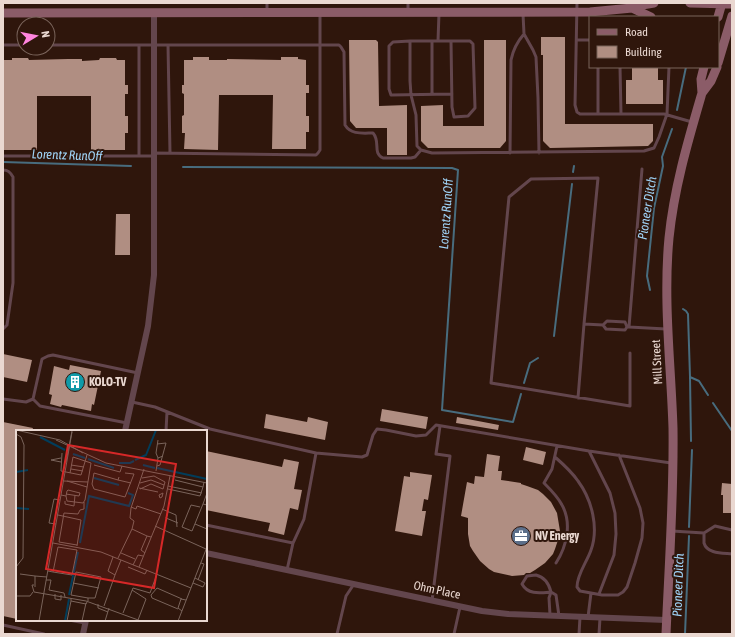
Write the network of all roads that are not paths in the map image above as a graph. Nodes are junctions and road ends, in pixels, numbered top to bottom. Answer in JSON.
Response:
{"nodes":[{"id":1,"x":267,"y":3,"type":"edge"},
{"id":2,"x":408,"y":3,"type":"edge"},
{"id":3,"x":654,"y":3,"type":"edge"},
{"id":4,"x":690,"y":3,"type":"edge"},
{"id":5,"x":722,"y":3,"type":"edge"},
{"id":6,"x":732,"y":4,"type":"edge"},
{"id":7,"x":577,"y":8,"type":"edge"},
{"id":8,"x":632,"y":8,"type":"junction"},
{"id":9,"x":522,"y":12,"type":"junction"},
{"id":10,"x":3,"y":13,"type":"edge"},
{"id":11,"x":154,"y":13,"type":"junction"},
{"id":12,"x":267,"y":13,"type":"junction"},
{"id":13,"x":320,"y":13,"type":"junction"},
{"id":14,"x":408,"y":13,"type":"junction"},
{"id":15,"x":439,"y":13,"type":"junction"},
{"id":16,"x":648,"y":16,"type":"edge"},
{"id":17,"x":719,"y":16,"type":"edge"},
{"id":18,"x":732,"y":17,"type":"edge"},
{"id":19,"x":719,"y":18,"type":"edge"},
{"id":20,"x":524,"y":34,"type":"junction"},
{"id":21,"x":732,"y":39,"type":"edge"},
{"id":22,"x":577,"y":40,"type":"junction"},
{"id":23,"x":589,"y":40,"type":"edge"},
{"id":24,"x":410,"y":41,"type":"junction"},
{"id":25,"x":432,"y":41,"type":"junction"},
{"id":26,"x":438,"y":41,"type":"junction"},
{"id":27,"x":451,"y":41,"type":"junction"},
{"id":28,"x":3,"y":45,"type":"edge"},
{"id":29,"x":16,"y":45,"type":"edge"},
{"id":30,"x":56,"y":45,"type":"edge"},
{"id":31,"x":168,"y":45,"type":"junction"},
{"id":32,"x":320,"y":45,"type":"junction"},
{"id":33,"x":139,"y":46,"type":"junction"},
{"id":34,"x":154,"y":46,"type":"junction"},
{"id":35,"x":719,"y":60,"type":"edge"},
{"id":36,"x":719,"y":61,"type":"edge"},
{"id":37,"x":598,"y":68,"type":"edge"},
{"id":38,"x":620,"y":68,"type":"edge"},
{"id":39,"x":669,"y":68,"type":"edge"},
{"id":40,"x":703,"y":68,"type":"edge"},
{"id":41,"x":716,"y":68,"type":"edge"},
{"id":42,"x":702,"y":93,"type":"junction"},
{"id":43,"x":411,"y":94,"type":"junction"},
{"id":44,"x":432,"y":94,"type":"junction"},
{"id":45,"x":452,"y":94,"type":"junction"},
{"id":46,"x":598,"y":114,"type":"junction"},
{"id":47,"x":620,"y":114,"type":"junction"},
{"id":48,"x":667,"y":114,"type":"junction"},
{"id":49,"x":694,"y":123,"type":"junction"},
{"id":50,"x":421,"y":150,"type":"junction"},
{"id":51,"x":539,"y":152,"type":"junction"},
{"id":52,"x":170,"y":153,"type":"junction"},
{"id":53,"x":510,"y":153,"type":"junction"},
{"id":54,"x":154,"y":154,"type":"junction"},
{"id":55,"x":3,"y":156,"type":"edge"},
{"id":56,"x":140,"y":156,"type":"junction"},
{"id":57,"x":642,"y":169,"type":"dead end"},
{"id":58,"x":3,"y":170,"type":"edge"},
{"id":59,"x":584,"y":324,"type":"junction"},
{"id":60,"x":602,"y":325,"type":"junction"},
{"id":61,"x":628,"y":327,"type":"junction"},
{"id":62,"x":3,"y":329,"type":"edge"},
{"id":63,"x":668,"y":330,"type":"junction"},
{"id":64,"x":630,"y":353,"type":"dead end"},
{"id":65,"x":138,"y":374,"type":"junction"},
{"id":66,"x":578,"y":398,"type":"junction"},
{"id":67,"x":3,"y":399,"type":"edge"},
{"id":68,"x":33,"y":399,"type":"junction"},
{"id":69,"x":132,"y":402,"type":"junction"},
{"id":70,"x":166,"y":412,"type":"junction"},
{"id":71,"x":127,"y":422,"type":"junction"},
{"id":72,"x":440,"y":426,"type":"junction"},
{"id":73,"x":125,"y":430,"type":"edge"},
{"id":74,"x":166,"y":430,"type":"edge"},
{"id":75,"x":557,"y":446,"type":"junction"},
{"id":76,"x":590,"y":451,"type":"junction"},
{"id":77,"x":316,"y":453,"type":"junction"},
{"id":78,"x":620,"y":455,"type":"junction"},
{"id":79,"x":555,"y":457,"type":"junction"},
{"id":80,"x":673,"y":463,"type":"junction"},
{"id":81,"x":207,"y":525,"type":"edge"},
{"id":82,"x":671,"y":530,"type":"junction"},
{"id":83,"x":732,"y":530,"type":"edge"},
{"id":84,"x":704,"y":533,"type":"junction"},
{"id":85,"x":293,"y":543,"type":"junction"},
{"id":86,"x":207,"y":554,"type":"edge"},
{"id":87,"x":732,"y":554,"type":"edge"},
{"id":88,"x":556,"y":563,"type":"dead end"},
{"id":89,"x":287,"y":570,"type":"junction"},
{"id":90,"x":354,"y":584,"type":"junction"},
{"id":91,"x":551,"y":592,"type":"junction"},
{"id":92,"x":591,"y":593,"type":"junction"},
{"id":93,"x":599,"y":594,"type":"junction"},
{"id":94,"x":432,"y":601,"type":"junction"},
{"id":95,"x":460,"y":607,"type":"junction"},
{"id":96,"x":550,"y":615,"type":"junction"},
{"id":97,"x":559,"y":616,"type":"junction"},
{"id":98,"x":580,"y":616,"type":"junction"},
{"id":99,"x":588,"y":617,"type":"junction"},
{"id":100,"x":600,"y":617,"type":"junction"},
{"id":101,"x":666,"y":620,"type":"junction"},
{"id":102,"x":85,"y":622,"type":"edge"},
{"id":103,"x":3,"y":625,"type":"edge"},
{"id":104,"x":44,"y":634,"type":"edge"},
{"id":105,"x":83,"y":634,"type":"edge"},
{"id":106,"x":337,"y":634,"type":"edge"},
{"id":107,"x":454,"y":634,"type":"edge"},
{"id":108,"x":579,"y":634,"type":"edge"},
{"id":109,"x":599,"y":634,"type":"edge"},
{"id":110,"x":666,"y":634,"type":"edge"}],
"edges":[{"from":1,"to":12,"type":"lane"},
{"from":2,"to":14,"type":"lane"},
{"from":3,"to":8,"type":"main road"},
{"from":4,"to":5,"type":"main road"},
{"from":5,"to":6,"type":"main road"},
{"from":5,"to":17,"type":"main road"},
{"from":7,"to":8,"type":"main road"},
{"from":7,"to":9,"type":"main road"},
{"from":7,"to":22,"type":"lane"},
{"from":8,"to":16,"type":"main road"},
{"from":9,"to":15,"type":"main road"},
{"from":9,"to":20,"type":"lane"},
{"from":10,"to":11,"type":"main road"},
{"from":11,"to":12,"type":"main road"},
{"from":11,"to":34,"type":"street"},
{"from":12,"to":13,"type":"main road"},
{"from":13,"to":14,"type":"main road"},
{"from":13,"to":32,"type":"lane"},
{"from":14,"to":15,"type":"main road"},
{"from":15,"to":26,"type":"lane"},
{"from":18,"to":19,"type":"main road"},
{"from":18,"to":35,"type":"main road","name":"Mill Street"},
{"from":20,"to":51,"type":"lane"},
{"from":20,"to":53,"type":"lane"},
{"from":21,"to":36,"type":"main road"},
{"from":22,"to":23,"type":"lane"},
{"from":22,"to":46,"type":"lane"},
{"from":24,"to":25,"type":"lane"},
{"from":24,"to":43,"type":"lane"},
{"from":24,"to":43,"type":"lane"},
{"from":25,"to":26,"type":"lane"},
{"from":25,"to":44,"type":"lane"},
{"from":26,"to":27,"type":"lane"},
{"from":27,"to":45,"type":"lane"},
{"from":27,"to":45,"type":"lane"},
{"from":28,"to":29,"type":"lane"},
{"from":30,"to":33,"type":"lane"},
{"from":31,"to":32,"type":"lane"},
{"from":31,"to":34,"type":"lane"},
{"from":31,"to":52,"type":"lane"},
{"from":32,"to":50,"type":"lane"},
{"from":32,"to":52,"type":"lane"},
{"from":33,"to":34,"type":"lane"},
{"from":33,"to":56,"type":"lane"},
{"from":34,"to":54,"type":"street"},
{"from":37,"to":46,"type":"lane"},
{"from":38,"to":47,"type":"lane"},
{"from":39,"to":48,"type":"lane"},
{"from":40,"to":42,"type":"main road","name":"Mill Street"},
{"from":41,"to":42,"type":"main road","name":"Mill Street"},
{"from":42,"to":49,"type":"main road","name":"Mill Street"},
{"from":43,"to":44,"type":"lane"},
{"from":43,"to":50,"type":"lane"},
{"from":44,"to":45,"type":"lane"},
{"from":46,"to":47,"type":"lane"},
{"from":47,"to":48,"type":"lane"},
{"from":48,"to":49,"type":"lane"},
{"from":48,"to":51,"type":"lane"},
{"from":49,"to":63,"type":"main road","name":"Mill Street"},
{"from":50,"to":53,"type":"lane"},
{"from":51,"to":53,"type":"lane"},
{"from":52,"to":54,"type":"lane"},
{"from":54,"to":56,"type":"lane"},
{"from":54,"to":65,"type":"street"},
{"from":55,"to":56,"type":"lane"},
{"from":57,"to":61,"type":"lane"},
{"from":58,"to":62,"type":"lane"},
{"from":59,"to":60,"type":"lane"},
{"from":59,"to":66,"type":"lane"},
{"from":59,"to":66,"type":"lane"},
{"from":60,"to":61,"type":"lane"},
{"from":60,"to":61,"type":"lane"},
{"from":61,"to":63,"type":"lane"},
{"from":63,"to":80,"type":"main road","name":"Mill Street"},
{"from":64,"to":66,"type":"lane"},
{"from":65,"to":68,"type":"lane"},
{"from":65,"to":69,"type":"street"},
{"from":67,"to":68,"type":"lane"},
{"from":68,"to":71,"type":"lane"},
{"from":69,"to":70,"type":"lane"},
{"from":69,"to":71,"type":"street"},
{"from":70,"to":74,"type":"lane"},
{"from":70,"to":77,"type":"lane"},
{"from":71,"to":73,"type":"street"},
{"from":72,"to":75,"type":"lane"},
{"from":72,"to":77,"type":"lane"},
{"from":72,"to":94,"type":"lane"},
{"from":75,"to":76,"type":"lane"},
{"from":75,"to":79,"type":"lane"},
{"from":76,"to":78,"type":"lane"},
{"from":76,"to":93,"type":"lane"},
{"from":77,"to":85,"type":"lane"},
{"from":78,"to":80,"type":"lane"},
{"from":78,"to":93,"type":"lane"},
{"from":79,"to":88,"type":"lane"},
{"from":79,"to":92,"type":"lane"},
{"from":80,"to":82,"type":"main road","name":"Mill Street"},
{"from":81,"to":85,"type":"lane"},
{"from":82,"to":84,"type":"lane"},
{"from":82,"to":101,"type":"main road","name":"Mill Street"},
{"from":83,"to":84,"type":"lane"},
{"from":84,"to":87,"type":"lane"},
{"from":85,"to":89,"type":"lane"},
{"from":86,"to":89,"type":"street","name":"Ohm Place"},
{"from":89,"to":90,"type":"street","name":"Ohm Place"},
{"from":90,"to":94,"type":"street","name":"Ohm Place"},
{"from":90,"to":106,"type":"lane"},
{"from":91,"to":91,"type":"lane"},
{"from":91,"to":96,"type":"lane"},
{"from":91,"to":97,"type":"lane"},
{"from":92,"to":93,"type":"lane"},
{"from":92,"to":99,"type":"lane"},
{"from":94,"to":95,"type":"street","name":"Ohm Place"},
{"from":95,"to":96,"type":"street","name":"Ohm Place"},
{"from":95,"to":107,"type":"lane"},
{"from":96,"to":97,"type":"street","name":"Ohm Place"},
{"from":97,"to":98,"type":"street","name":"Ohm Place"},
{"from":98,"to":99,"type":"street","name":"Ohm Place"},
{"from":98,"to":108,"type":"lane"},
{"from":99,"to":100,"type":"street","name":"Ohm Place"},
{"from":100,"to":101,"type":"street","name":"Ohm Place"},
{"from":100,"to":109,"type":"lane"},
{"from":101,"to":110,"type":"main road","name":"Mill Street"},
{"from":102,"to":105,"type":"street"},
{"from":103,"to":104,"type":"lane"}]}
